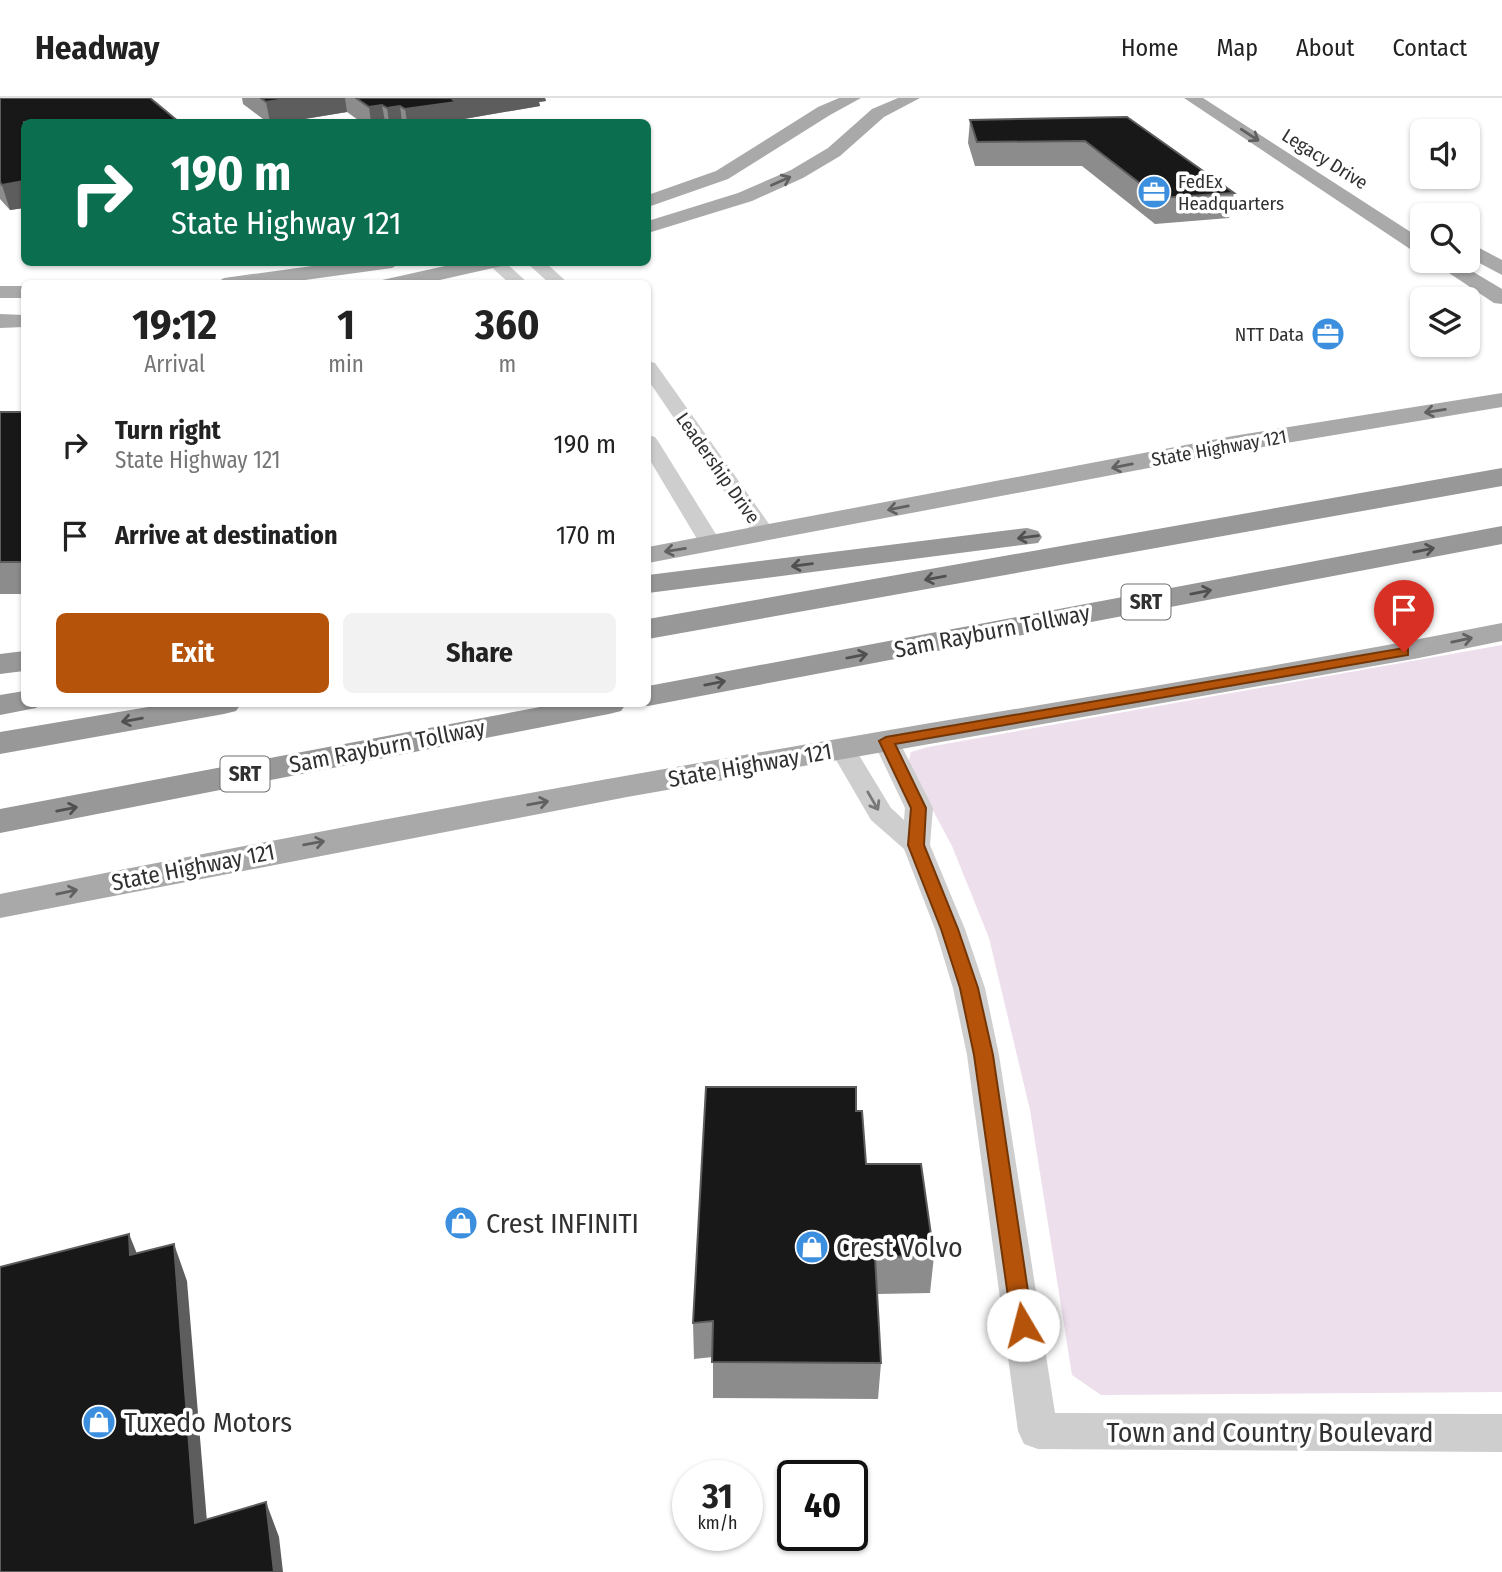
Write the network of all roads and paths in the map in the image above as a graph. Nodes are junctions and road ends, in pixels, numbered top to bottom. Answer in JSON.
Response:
{"nodes":[{"id":1,"x":853,"y":98,"type":"edge"},
{"id":2,"x":869,"y":98,"type":"edge"},
{"id":3,"x":1192,"y":98,"type":"edge"},
{"id":4,"x":906,"y":100,"type":"edge"},
{"id":5,"x":694,"y":185,"type":"junction"},
{"id":6,"x":744,"y":197,"type":"junction"},
{"id":7,"x":651,"y":200,"type":"edge"},
{"id":8,"x":651,"y":226,"type":"edge"},
{"id":9,"x":1410,"y":241,"type":"edge"},
{"id":10,"x":1480,"y":255,"type":"edge"},
{"id":11,"x":364,"y":266,"type":"edge"},
{"id":12,"x":479,"y":266,"type":"edge"},
{"id":13,"x":498,"y":266,"type":"edge"},
{"id":14,"x":539,"y":266,"type":"edge"},
{"id":15,"x":1502,"y":269,"type":"edge"},
{"id":16,"x":323,"y":272,"type":"junction"},
{"id":17,"x":1461,"y":273,"type":"edge"},
{"id":18,"x":257,"y":280,"type":"edge"},
{"id":19,"x":275,"y":280,"type":"edge"},
{"id":20,"x":409,"y":280,"type":"edge"},
{"id":21,"x":516,"y":280,"type":"edge"},
{"id":22,"x":556,"y":280,"type":"edge"},
{"id":23,"x":0,"y":292,"type":"edge"},
{"id":24,"x":21,"y":292,"type":"edge"},
{"id":25,"x":1502,"y":298,"type":"edge"},
{"id":26,"x":0,"y":321,"type":"edge"},
{"id":27,"x":21,"y":321,"type":"edge"},
{"id":28,"x":651,"y":372,"type":"edge"},
{"id":29,"x":1502,"y":400,"type":"edge"},
{"id":30,"x":651,"y":446,"type":"edge"},
{"id":31,"x":1502,"y":477,"type":"edge"},
{"id":32,"x":1339,"y":505,"type":"junction"},
{"id":33,"x":764,"y":533,"type":"junction"},
{"id":34,"x":1502,"y":536,"type":"edge"},
{"id":35,"x":711,"y":544,"type":"junction"},
{"id":36,"x":651,"y":554,"type":"edge"},
{"id":37,"x":651,"y":584,"type":"edge"},
{"id":38,"x":651,"y":628,"type":"edge"},
{"id":39,"x":1502,"y":632,"type":"edge"},
{"id":40,"x":21,"y":659,"type":"edge"},
{"id":41,"x":0,"y":662,"type":"edge"},
{"id":42,"x":651,"y":695,"type":"edge"},
{"id":43,"x":21,"y":702,"type":"edge"},
{"id":44,"x":0,"y":705,"type":"edge"},
{"id":45,"x":207,"y":707,"type":"edge"},
{"id":46,"x":593,"y":707,"type":"edge"},
{"id":47,"x":489,"y":727,"type":"junction"},
{"id":48,"x":886,"y":741,"type":"junction"},
{"id":49,"x":0,"y":743,"type":"edge"},
{"id":50,"x":842,"y":748,"type":"junction"},
{"id":51,"x":0,"y":821,"type":"edge"},
{"id":52,"x":916,"y":845,"type":"junction"},
{"id":53,"x":0,"y":847,"type":"edge"},
{"id":54,"x":0,"y":906,"type":"edge"},
{"id":55,"x":1502,"y":1433,"type":"edge"}],
"edges":[{"from":1,"to":5,"type":"main road"},
{"from":2,"to":4,"type":"main road"},
{"from":3,"to":9,"type":"main road","name":"Legacy Drive","one_way":true},
{"from":6,"to":4,"type":"main road","one_way":true},
{"from":5,"to":6,"type":"main road"},
{"from":5,"to":7,"type":"main road"},
{"from":6,"to":8,"type":"main road"},
{"from":10,"to":15,"type":"main road"},
{"from":11,"to":16,"type":"main road"},
{"from":12,"to":20,"type":"main road"},
{"from":13,"to":21,"type":"street"},
{"from":14,"to":22,"type":"street"},
{"from":16,"to":18,"type":"main road"},
{"from":16,"to":19,"type":"main road"},
{"from":17,"to":25,"type":"main road"},
{"from":23,"to":24,"type":"main road"},
{"from":26,"to":27,"type":"main road"},
{"from":28,"to":33,"type":"street","name":"Leadership Drive"},
{"from":29,"to":33,"type":"main road","name":"State Highway 121","one_way":true},
{"from":30,"to":35,"type":"street","name":"Leadership Drive"},
{"from":31,"to":32,"type":"highway"},
{"from":32,"to":37,"type":"highway","one_way":true},
{"from":32,"to":38,"type":"highway","one_way":true},
{"from":33,"to":35,"type":"main road","name":"State Highway 121"},
{"from":42,"to":34,"type":"highway","name":"Sam Rayburn Tollway","number":"SRT","one_way":true},
{"from":35,"to":36,"type":"main road","name":"State Highway 121","one_way":true},
{"from":48,"to":39,"type":"main road","name":"State Highway 121","one_way":true},
{"from":40,"to":41,"type":"highway"},
{"from":43,"to":44,"type":"highway"},
{"from":45,"to":49,"type":"highway","one_way":true},
{"from":46,"to":47,"type":"highway","name":"Sam Rayburn Tollway","number":"SRT"},
{"from":51,"to":47,"type":"highway","name":"Sam Rayburn Tollway","number":"SRT","one_way":true},
{"from":47,"to":53,"type":"highway"},
{"from":48,"to":50,"type":"main road","name":"State Highway 121"},
{"from":48,"to":52,"type":"street"},
{"from":50,"to":52,"type":"street","one_way":true},
{"from":54,"to":50,"type":"main road","name":"State Highway 121","one_way":true},
{"from":52,"to":55,"type":"street","name":"Town and Country Boulevard"}]}
